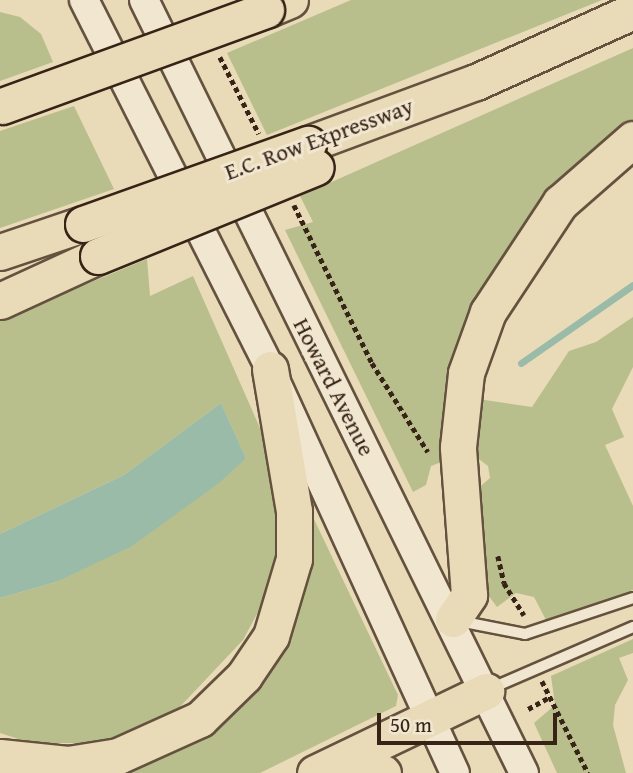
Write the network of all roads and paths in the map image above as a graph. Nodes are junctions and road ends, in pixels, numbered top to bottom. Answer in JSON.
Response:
{"nodes":[{"id":1,"x":84,"y":0,"type":"edge"},
{"id":2,"x":144,"y":0,"type":"edge"},
{"id":3,"x":278,"y":5,"type":"edge"},
{"id":4,"x":633,"y":11,"type":"edge"},
{"id":5,"x":217,"y":50,"type":"dead end"},
{"id":6,"x":1,"y":106,"type":"edge"},
{"id":7,"x":260,"y":138,"type":"dead end"},
{"id":8,"x":633,"y":139,"type":"edge"},
{"id":9,"x":312,"y":155,"type":"junction"},
{"id":10,"x":291,"y":200,"type":"dead end"},
{"id":11,"x":0,"y":252,"type":"edge"},
{"id":12,"x":0,"y":301,"type":"edge"},
{"id":13,"x":270,"y":369,"type":"junction"},
{"id":14,"x":436,"y":464,"type":"dead end"},
{"id":15,"x":633,"y":598,"type":"edge"},
{"id":16,"x":453,"y":619,"type":"junction"},
{"id":17,"x":633,"y":626,"type":"edge"},
{"id":18,"x":541,"y":680,"type":"dead end"},
{"id":19,"x":486,"y":691,"type":"junction"},
{"id":20,"x":548,"y":698,"type":"junction"},
{"id":21,"x":528,"y":709,"type":"dead end"},
{"id":22,"x":430,"y":720,"type":"junction"},
{"id":23,"x":0,"y":757,"type":"edge"},
{"id":24,"x":315,"y":773,"type":"edge"},
{"id":25,"x":356,"y":773,"type":"edge"},
{"id":26,"x":383,"y":773,"type":"edge"},
{"id":27,"x":456,"y":773,"type":"edge"},
{"id":28,"x":524,"y":773,"type":"edge"},
{"id":29,"x":588,"y":773,"type":"edge"}],
"edges":[{"from":1,"to":13,"type":"main road"},
{"from":2,"to":16,"type":"main road","name":"Howard Avenue"},
{"from":3,"to":6,"type":"highway","bridge":true},
{"from":4,"to":9,"type":"highway"},
{"from":5,"to":7,"type":"path"},
{"from":8,"to":16,"type":"highway"},
{"from":9,"to":11,"type":"highway","name":"E.C. Row Expressway","bridge":true},
{"from":9,"to":12,"type":"highway","bridge":true},
{"from":10,"to":14,"type":"path"},
{"from":13,"to":22,"type":"main road"},
{"from":13,"to":23,"type":"highway"},
{"from":15,"to":16,"type":"lane"},
{"from":16,"to":19,"type":"main road","name":"Howard Avenue"},
{"from":17,"to":19,"type":"lane"},
{"from":18,"to":20,"type":"path"},
{"from":19,"to":22,"type":"highway"},
{"from":19,"to":28,"type":"main road","name":"Howard Avenue"},
{"from":20,"to":21,"type":"path"},
{"from":20,"to":29,"type":"path"},
{"from":22,"to":24,"type":"highway"},
{"from":22,"to":27,"type":"main road"},
{"from":25,"to":26,"type":"highway"}]}
